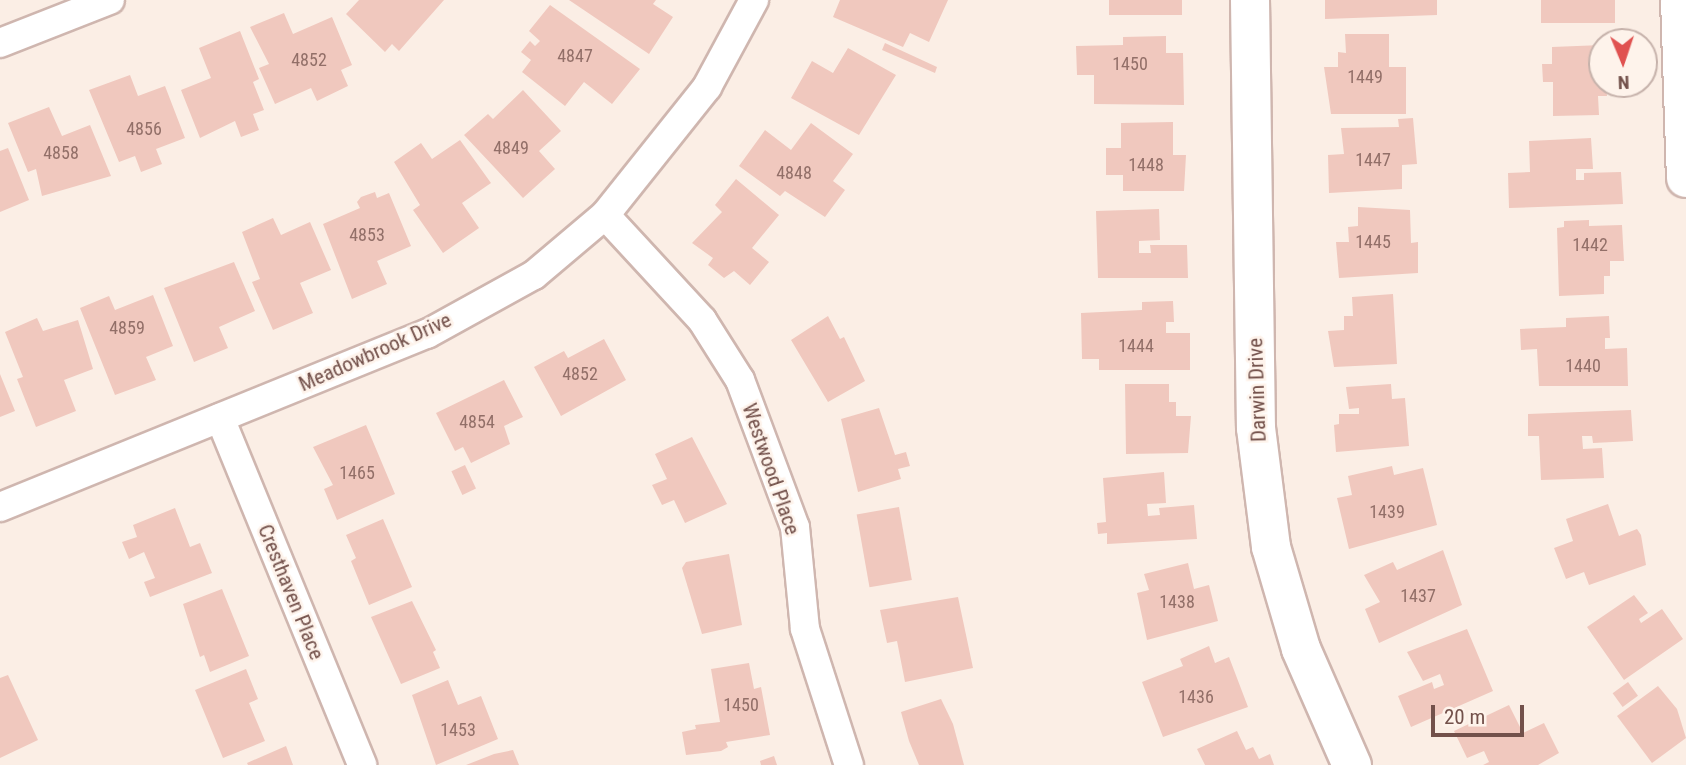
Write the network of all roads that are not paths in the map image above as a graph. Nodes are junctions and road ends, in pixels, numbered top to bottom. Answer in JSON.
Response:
{"nodes":[{"id":1,"x":110,"y":0,"type":"edge"},
{"id":2,"x":754,"y":0,"type":"edge"},
{"id":3,"x":1250,"y":0,"type":"edge"},
{"id":4,"x":1680,"y":0,"type":"edge"},
{"id":5,"x":0,"y":43,"type":"edge"},
{"id":6,"x":1686,"y":178,"type":"edge"},
{"id":7,"x":605,"y":215,"type":"junction"},
{"id":8,"x":220,"y":418,"type":"junction"},
{"id":9,"x":0,"y":507,"type":"edge"},
{"id":10,"x":362,"y":765,"type":"edge"},
{"id":11,"x":849,"y":765,"type":"edge"},
{"id":12,"x":1352,"y":765,"type":"edge"}],
"edges":[{"from":1,"to":5,"type":"street"},
{"from":2,"to":7,"type":"street","name":"Meadowbrook Drive"},
{"from":3,"to":12,"type":"street","name":"Darwin Drive"},
{"from":4,"to":6,"type":"street"},
{"from":7,"to":8,"type":"street","name":"Meadowbrook Drive"},
{"from":7,"to":11,"type":"street","name":"Westwood Place"},
{"from":8,"to":9,"type":"street","name":"Meadowbrook Drive"},
{"from":8,"to":10,"type":"street","name":"Cresthaven Place"}]}
